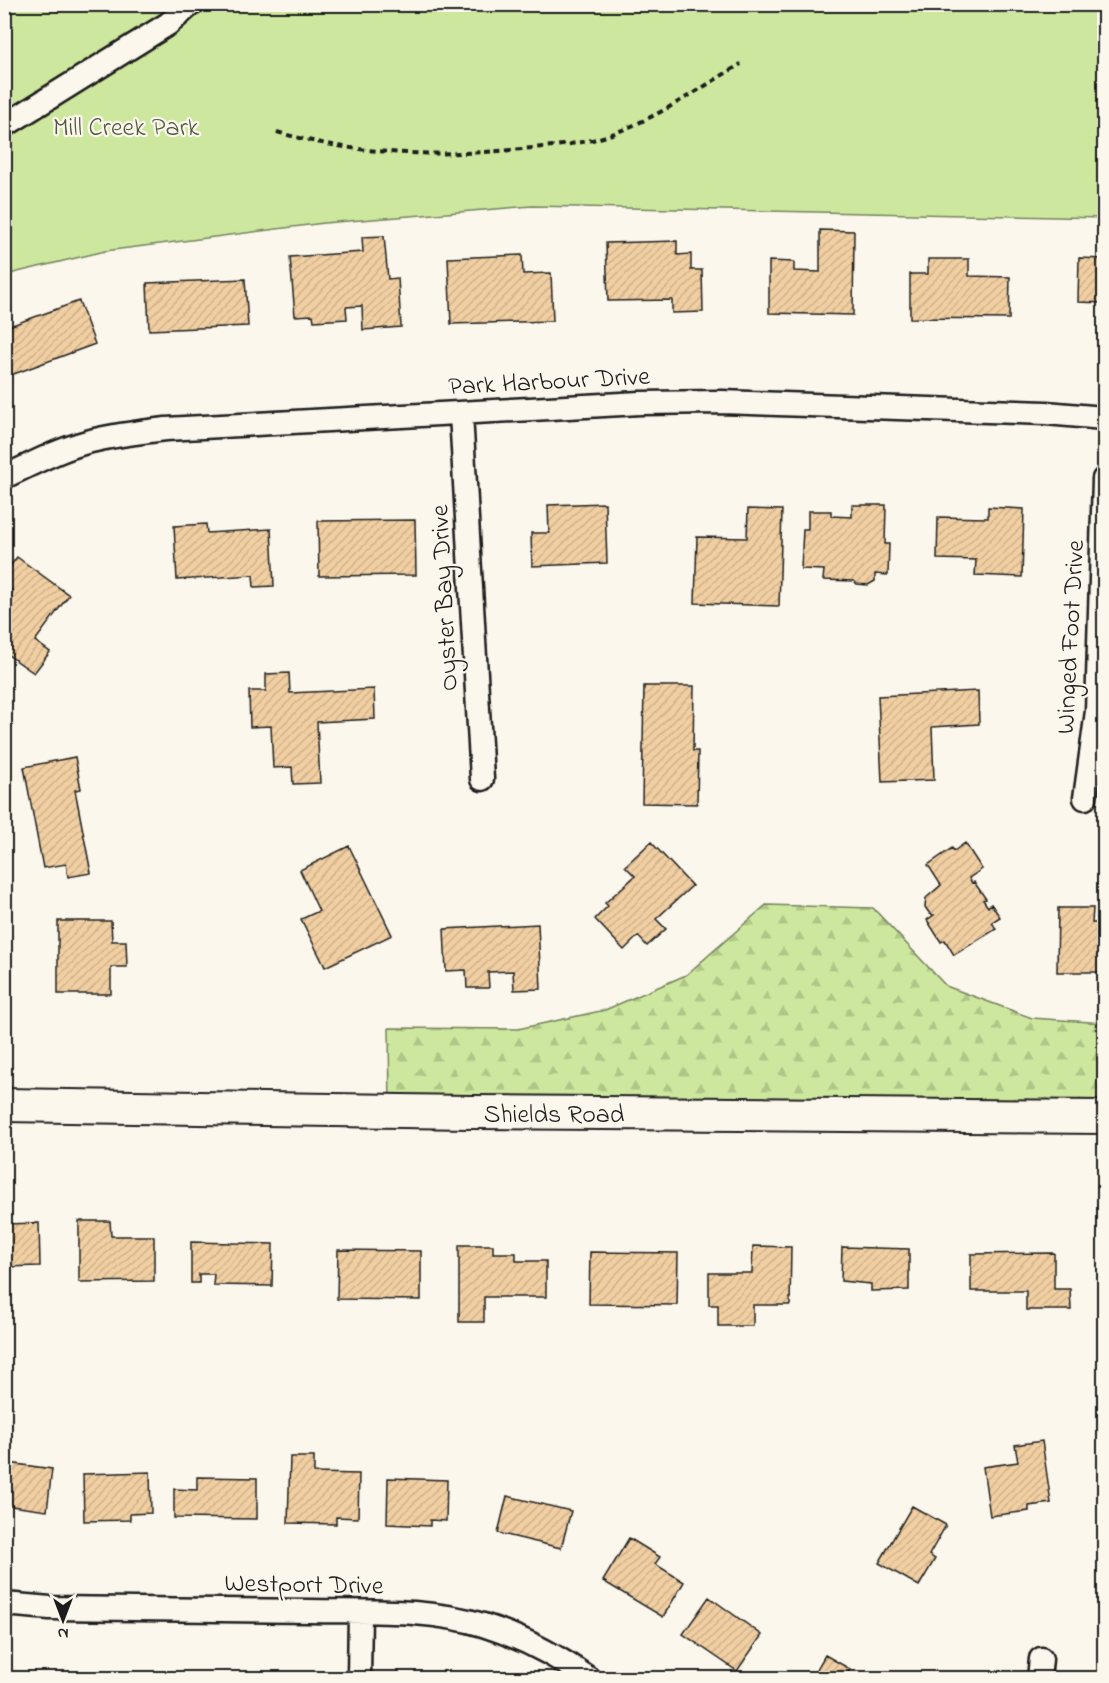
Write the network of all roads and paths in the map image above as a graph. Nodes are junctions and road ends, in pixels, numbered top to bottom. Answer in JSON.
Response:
{"nodes":[{"id":1,"x":191,"y":4,"type":"edge"},
{"id":2,"x":741,"y":64,"type":"dead end"},
{"id":3,"x":4,"y":126,"type":"edge"},
{"id":4,"x":277,"y":132,"type":"dead end"},
{"id":5,"x":461,"y":414,"type":"junction"},
{"id":6,"x":1104,"y":418,"type":"edge"},
{"id":7,"x":4,"y":477,"type":"edge"},
{"id":8,"x":1104,"y":479,"type":"edge"},
{"id":9,"x":482,"y":779,"type":"dead end"},
{"id":10,"x":1086,"y":798,"type":"dead end"},
{"id":11,"x":4,"y":1105,"type":"edge"},
{"id":12,"x":1104,"y":1117,"type":"edge"},
{"id":13,"x":4,"y":1604,"type":"edge"},
{"id":14,"x":360,"y":1612,"type":"junction"},
{"id":15,"x":359,"y":1678,"type":"edge"},
{"id":16,"x":588,"y":1678,"type":"edge"}],
"edges":[{"from":1,"to":3,"type":"street"},
{"from":2,"to":4,"type":"path"},
{"from":5,"to":6,"type":"street","name":"Park Harbour Drive"},
{"from":5,"to":7,"type":"street","name":"Park Harbour Drive"},
{"from":5,"to":9,"type":"street","name":"Oyster Bay Drive"},
{"from":8,"to":10,"type":"street","name":"Winged Foot Drive"},
{"from":11,"to":12,"type":"main road","name":"Shields Road"},
{"from":13,"to":14,"type":"street","name":"Westport Drive"},
{"from":14,"to":15,"type":"street"},
{"from":14,"to":16,"type":"street","name":"Westport Drive"}]}
